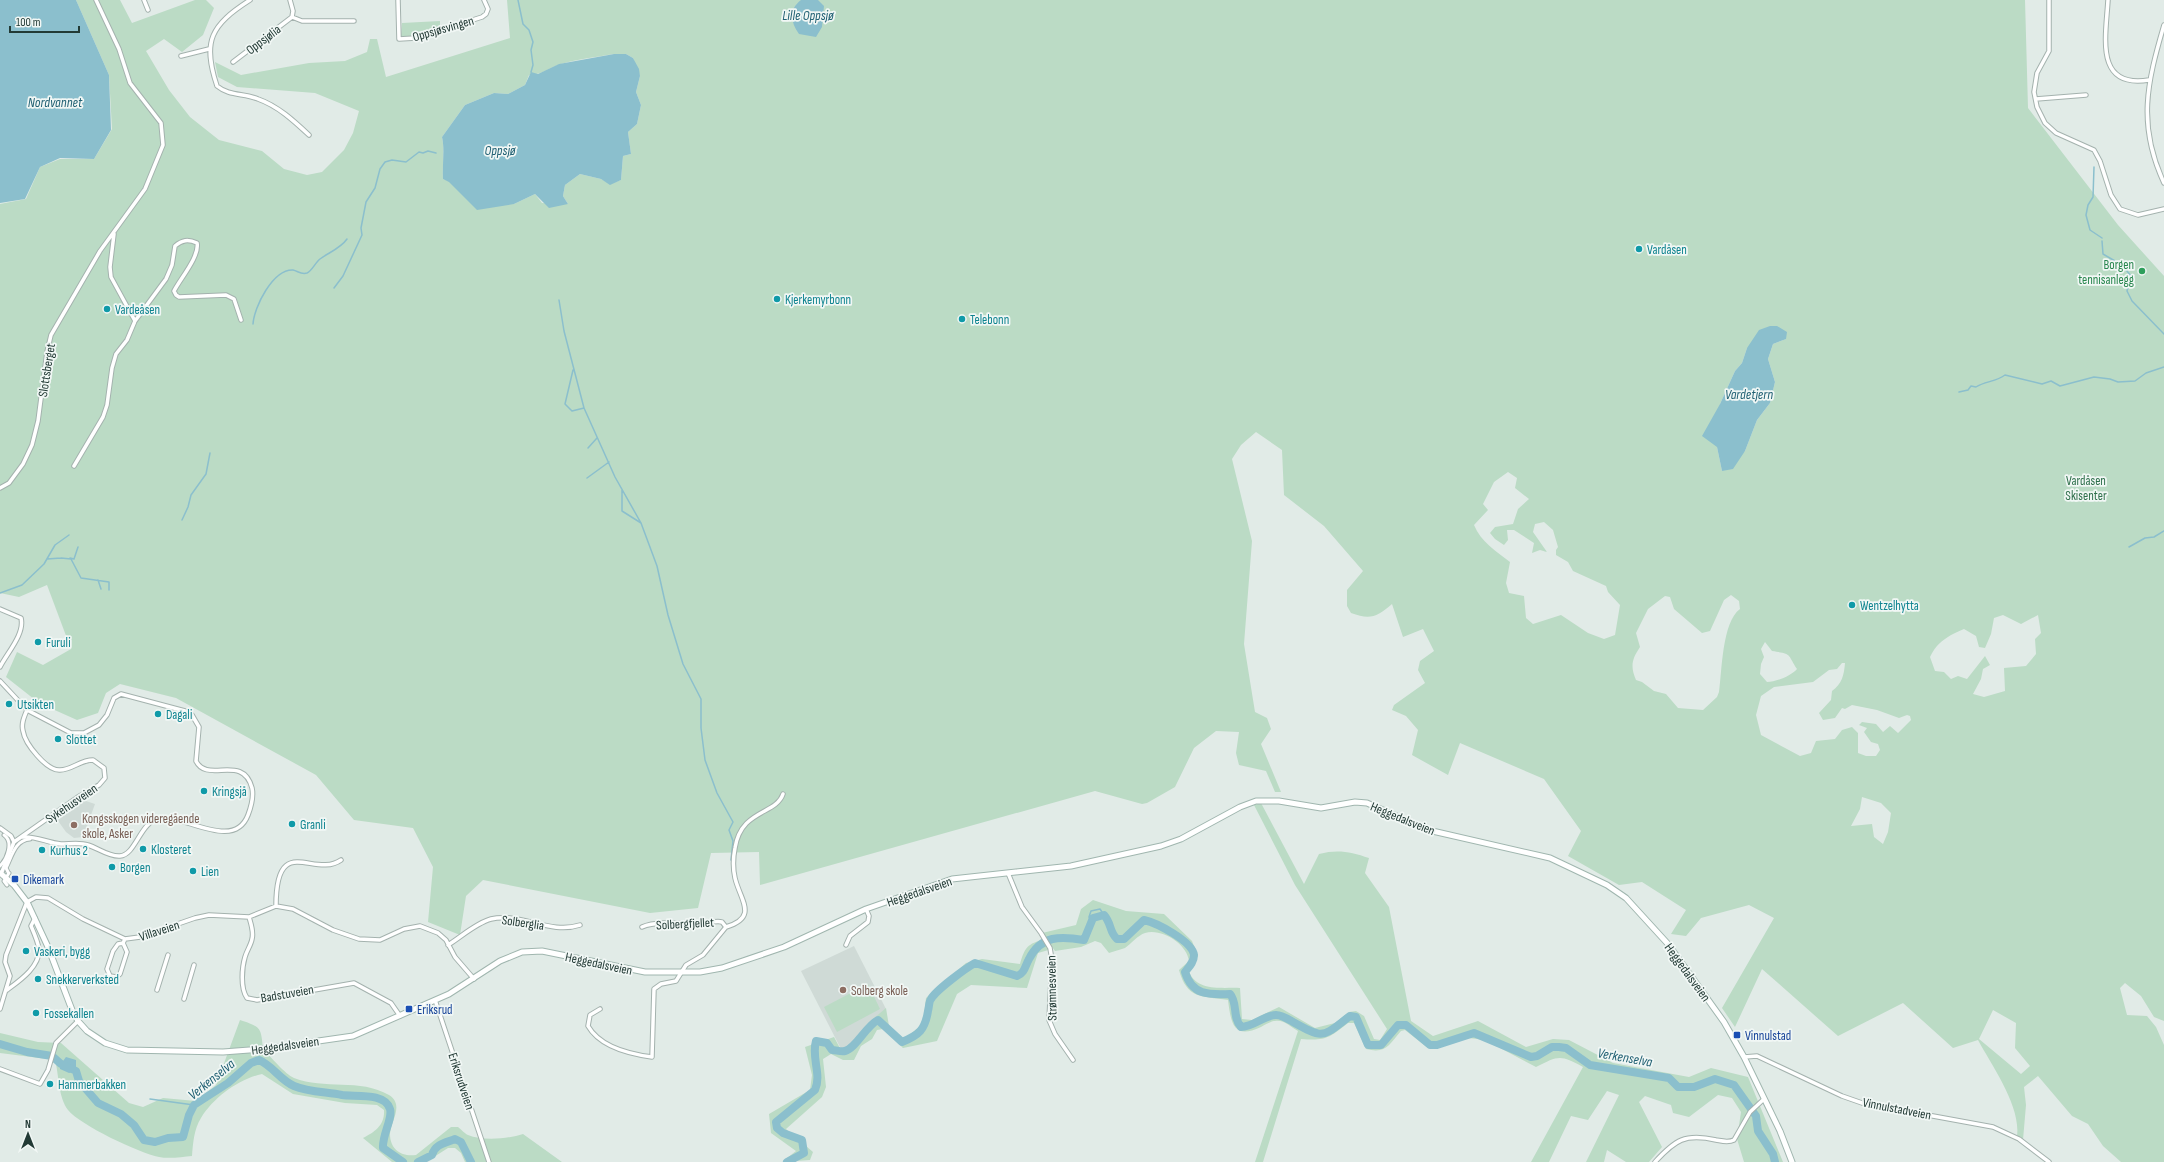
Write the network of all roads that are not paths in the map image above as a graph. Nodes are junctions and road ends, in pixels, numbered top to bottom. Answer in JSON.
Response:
{"nodes":[{"id":1,"x":96,"y":0,"type":"edge"},
{"id":2,"x":144,"y":0,"type":"edge"},
{"id":3,"x":250,"y":0,"type":"edge"},
{"id":4,"x":290,"y":0,"type":"edge"},
{"id":5,"x":398,"y":0,"type":"edge"},
{"id":6,"x":484,"y":0,"type":"edge"},
{"id":7,"x":2049,"y":0,"type":"edge"},
{"id":8,"x":2108,"y":0,"type":"edge"},
{"id":9,"x":148,"y":10,"type":"dead end"},
{"id":10,"x":292,"y":17,"type":"junction"},
{"id":11,"x":354,"y":21,"type":"dead end"},
{"id":12,"x":2164,"y":25,"type":"edge"},
{"id":13,"x":208,"y":49,"type":"junction"},
{"id":14,"x":181,"y":56,"type":"dead end"},
{"id":15,"x":233,"y":62,"type":"dead end"},
{"id":16,"x":2149,"y":80,"type":"junction"},
{"id":17,"x":2086,"y":95,"type":"dead end"},
{"id":18,"x":2036,"y":99,"type":"junction"},
{"id":19,"x":309,"y":135,"type":"dead end"},
{"id":20,"x":2164,"y":183,"type":"edge"},
{"id":21,"x":2164,"y":209,"type":"edge"},
{"id":22,"x":114,"y":233,"type":"junction"},
{"id":23,"x":242,"y":320,"type":"dead end"},
{"id":24,"x":135,"y":321,"type":"junction"},
{"id":25,"x":74,"y":466,"type":"dead end"},
{"id":26,"x":0,"y":488,"type":"edge"},
{"id":27,"x":0,"y":609,"type":"edge"},
{"id":28,"x":0,"y":667,"type":"edge"},
{"id":29,"x":0,"y":681,"type":"edge"},
{"id":30,"x":27,"y":710,"type":"junction"},
{"id":31,"x":784,"y":794,"type":"dead end"},
{"id":32,"x":0,"y":828,"type":"edge"},
{"id":33,"x":4,"y":835,"type":"dead end"},
{"id":34,"x":23,"y":837,"type":"junction"},
{"id":35,"x":30,"y":839,"type":"dead end"},
{"id":36,"x":14,"y":842,"type":"junction"},
{"id":37,"x":341,"y":860,"type":"dead end"},
{"id":38,"x":0,"y":866,"type":"edge"},
{"id":39,"x":1,"y":873,"type":"edge"},
{"id":40,"x":1008,"y":873,"type":"junction"},
{"id":41,"x":8,"y":874,"type":"junction"},
{"id":42,"x":7,"y":885,"type":"dead end"},
{"id":43,"x":27,"y":902,"type":"junction"},
{"id":44,"x":276,"y":906,"type":"junction"},
{"id":45,"x":866,"y":910,"type":"junction"},
{"id":46,"x":249,"y":917,"type":"junction"},
{"id":47,"x":35,"y":918,"type":"junction"},
{"id":48,"x":580,"y":925,"type":"dead end"},
{"id":49,"x":642,"y":927,"type":"dead end"},
{"id":50,"x":726,"y":927,"type":"junction"},
{"id":51,"x":125,"y":939,"type":"junction"},
{"id":52,"x":123,"y":943,"type":"junction"},
{"id":53,"x":448,"y":945,"type":"junction"},
{"id":54,"x":846,"y":945,"type":"dead end"},
{"id":55,"x":168,"y":955,"type":"dead end"},
{"id":56,"x":194,"y":965,"type":"dead end"},
{"id":57,"x":682,"y":972,"type":"junction"},
{"id":58,"x":474,"y":979,"type":"junction"},
{"id":59,"x":157,"y":990,"type":"dead end"},
{"id":60,"x":7,"y":991,"type":"junction"},
{"id":61,"x":184,"y":999,"type":"dead end"},
{"id":62,"x":435,"y":1000,"type":"junction"},
{"id":63,"x":0,"y":1009,"type":"edge"},
{"id":64,"x":600,"y":1009,"type":"dead end"},
{"id":65,"x":400,"y":1016,"type":"junction"},
{"id":66,"x":78,"y":1021,"type":"junction"},
{"id":67,"x":1744,"y":1057,"type":"junction"},
{"id":68,"x":1073,"y":1060,"type":"dead end"},
{"id":69,"x":0,"y":1069,"type":"edge"},
{"id":70,"x":1764,"y":1099,"type":"junction"},
{"id":71,"x":488,"y":1162,"type":"edge"},
{"id":72,"x":1655,"y":1162,"type":"edge"},
{"id":73,"x":1792,"y":1162,"type":"edge"},
{"id":74,"x":2048,"y":1162,"type":"edge"}],
"edges":[{"from":1,"to":22,"type":"street","name":"Slottsberget"},
{"from":2,"to":9,"type":"street"},
{"from":3,"to":13,"type":"street"},
{"from":4,"to":10,"type":"street","name":"Oppsjølia"},
{"from":5,"to":6,"type":"street","name":"Oppsjøsvingen"},
{"from":7,"to":18,"type":"street"},
{"from":8,"to":16,"type":"street"},
{"from":10,"to":11,"type":"street","name":"Oppsjølia"},
{"from":10,"to":15,"type":"street","name":"Oppsjølia"},
{"from":12,"to":16,"type":"street"},
{"from":13,"to":14,"type":"street"},
{"from":13,"to":19,"type":"street"},
{"from":16,"to":20,"type":"street"},
{"from":17,"to":18,"type":"street"},
{"from":18,"to":21,"type":"street"},
{"from":22,"to":24,"type":"street","name":"Slottsberget"},
{"from":22,"to":26,"type":"street","name":"Slottsberget"},
{"from":23,"to":24,"type":"street"},
{"from":24,"to":25,"type":"street"},
{"from":27,"to":28,"type":"street"},
{"from":29,"to":30,"type":"street","name":"Sykehusveien"},
{"from":30,"to":34,"type":"street","name":"Sykehusveien"},
{"from":30,"to":34,"type":"street","name":"Sykehusveien"},
{"from":31,"to":50,"type":"street","name":"Solbergfjellet"},
{"from":32,"to":36,"type":"street"},
{"from":33,"to":38,"type":"street"},
{"from":34,"to":36,"type":"street","name":"Sykehusveien"},
{"from":35,"to":41,"type":"street"},
{"from":36,"to":39,"type":"street"},
{"from":37,"to":44,"type":"street"},
{"from":39,"to":41,"type":"main road","name":"Heggedalsveien"},
{"from":40,"to":45,"type":"main road","name":"Heggedalsveien"},
{"from":40,"to":67,"type":"main road","name":"Heggedalsveien"},
{"from":40,"to":68,"type":"street","name":"Strømnesveien"},
{"from":41,"to":42,"type":"street"},
{"from":41,"to":43,"type":"main road","name":"Heggedalsveien"},
{"from":43,"to":47,"type":"main road","name":"Heggedalsveien"},
{"from":43,"to":51,"type":"street","name":"Villaveien"},
{"from":43,"to":60,"type":"street"},
{"from":44,"to":46,"type":"street","name":"Villaveien"},
{"from":44,"to":53,"type":"street"},
{"from":45,"to":54,"type":"street"},
{"from":45,"to":57,"type":"main road","name":"Heggedalsveien"},
{"from":46,"to":51,"type":"street","name":"Villaveien"},
{"from":46,"to":65,"type":"street","name":"Badstuveien"},
{"from":47,"to":60,"type":"street"},
{"from":47,"to":66,"type":"main road","name":"Heggedalsveien"},
{"from":48,"to":53,"type":"street","name":"Solberglia"},
{"from":49,"to":50,"type":"street","name":"Solbergfjellet"},
{"from":50,"to":57,"type":"street","name":"Solbergfjellet"},
{"from":51,"to":52,"type":"street"},
{"from":52,"to":52,"type":"street"},
{"from":53,"to":58,"type":"street"},
{"from":55,"to":59,"type":"street"},
{"from":56,"to":61,"type":"street"},
{"from":57,"to":58,"type":"main road","name":"Heggedalsveien"},
{"from":57,"to":64,"type":"street","name":"Solbergfjellet"},
{"from":58,"to":62,"type":"main road","name":"Heggedalsveien"},
{"from":60,"to":63,"type":"street"},
{"from":62,"to":65,"type":"main road","name":"Heggedalsveien"},
{"from":62,"to":71,"type":"street","name":"Eriksrudveien"},
{"from":65,"to":66,"type":"main road","name":"Heggedalsveien"},
{"from":66,"to":69,"type":"street"},
{"from":67,"to":70,"type":"main road","name":"Heggedalsveien"},
{"from":67,"to":74,"type":"street","name":"Vinnulstadveien"},
{"from":70,"to":72,"type":"street"},
{"from":70,"to":73,"type":"main road","name":"Heggedalsveien"}]}
